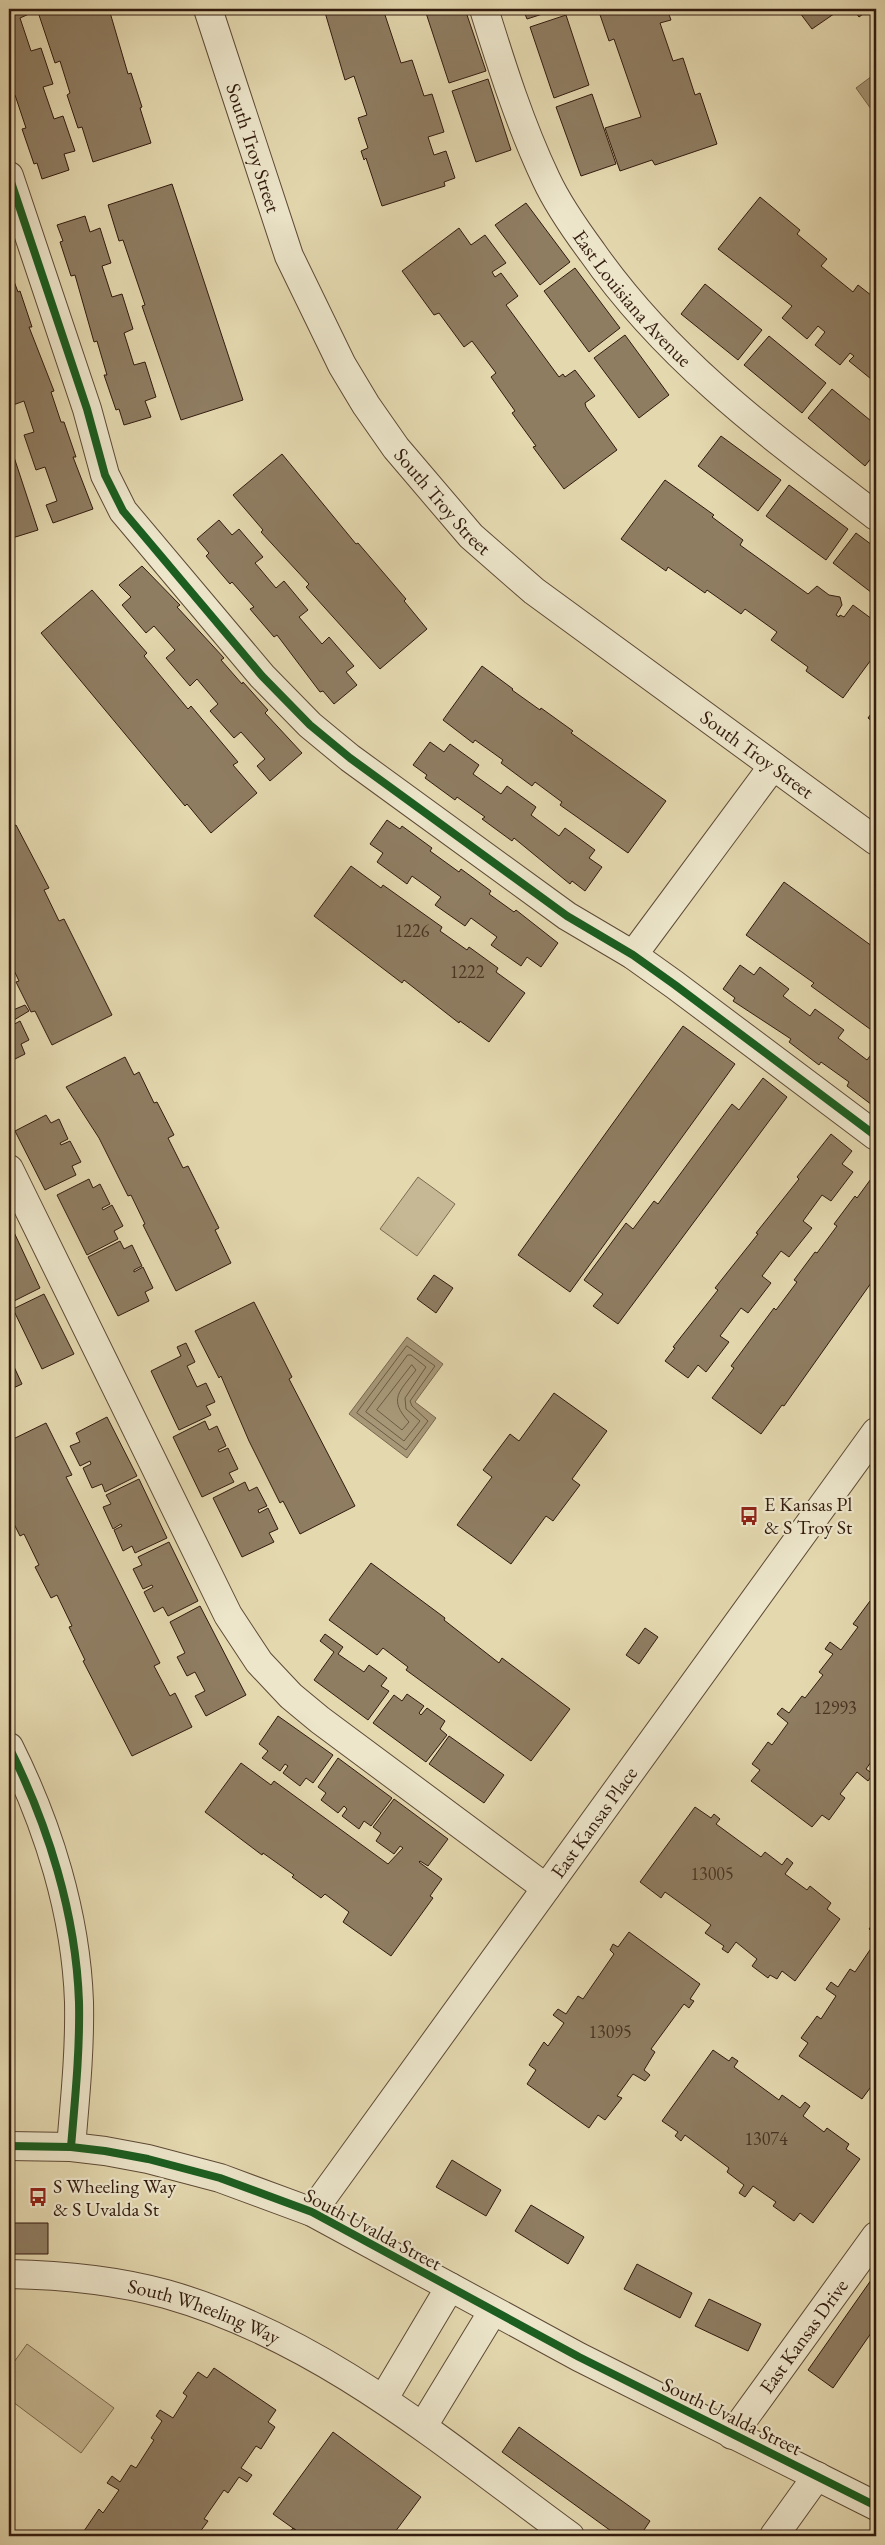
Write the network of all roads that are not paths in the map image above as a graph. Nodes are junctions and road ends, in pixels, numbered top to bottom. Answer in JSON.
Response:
{"nodes":[{"id":1,"x":208,"y":9,"type":"edge"},
{"id":2,"x":484,"y":9,"type":"edge"},
{"id":3,"x":9,"y":176,"type":"edge"},
{"id":4,"x":876,"y":516,"type":"edge"},
{"id":5,"x":773,"y":766,"type":"junction"},
{"id":6,"x":876,"y":841,"type":"edge"},
{"id":7,"x":633,"y":955,"type":"junction"},
{"id":8,"x":876,"y":1136,"type":"edge"},
{"id":9,"x":9,"y":1169,"type":"edge"},
{"id":10,"x":876,"y":1432,"type":"edge"},
{"id":11,"x":9,"y":1747,"type":"edge"},
{"id":12,"x":546,"y":1888,"type":"junction"},
{"id":13,"x":9,"y":2146,"type":"edge"},
{"id":14,"x":71,"y":2147,"type":"junction"},
{"id":15,"x":312,"y":2212,"type":"junction"},
{"id":16,"x":876,"y":2236,"type":"edge"},
{"id":17,"x":9,"y":2274,"type":"edge"},
{"id":18,"x":450,"y":2288,"type":"junction"},
{"id":19,"x":493,"y":2311,"type":"junction"},
{"id":20,"x":384,"y":2398,"type":"junction"},
{"id":21,"x":423,"y":2426,"type":"junction"},
{"id":22,"x":732,"y":2435,"type":"junction"},
{"id":23,"x":817,"y":2476,"type":"junction"},
{"id":24,"x":876,"y":2506,"type":"edge"},
{"id":25,"x":570,"y":2536,"type":"edge"},
{"id":26,"x":774,"y":2536,"type":"edge"}],
"edges":[{"from":1,"to":5,"type":"street","name":"South Troy Street"},
{"from":2,"to":4,"type":"street","name":"East Louisiana Avenue"},
{"from":3,"to":7,"type":"street"},
{"from":5,"to":6,"type":"street","name":"South Troy Street"},
{"from":5,"to":7,"type":"street"},
{"from":7,"to":8,"type":"street"},
{"from":9,"to":12,"type":"street"},
{"from":10,"to":12,"type":"street","name":"East Kansas Place"},
{"from":11,"to":14,"type":"street"},
{"from":12,"to":15,"type":"street","name":"East Kansas Place"},
{"from":13,"to":14,"type":"street"},
{"from":14,"to":15,"type":"street","name":"South Uvalda Street"},
{"from":15,"to":18,"type":"street","name":"South Uvalda Street"},
{"from":16,"to":22,"type":"street","name":"East Kansas Drive"},
{"from":17,"to":20,"type":"street","name":"South Wheeling Way"},
{"from":18,"to":19,"type":"street","name":"South Uvalda Street"},
{"from":18,"to":20,"type":"street"},
{"from":19,"to":21,"type":"street"},
{"from":19,"to":22,"type":"street","name":"South Uvalda Street"},
{"from":20,"to":21,"type":"street","name":"South Wheeling Way"},
{"from":21,"to":25,"type":"street","name":"South Wheeling Way"},
{"from":22,"to":23,"type":"street","name":"South Uvalda Street"},
{"from":23,"to":24,"type":"street","name":"South Uvalda Street"},
{"from":23,"to":26,"type":"street"}]}
